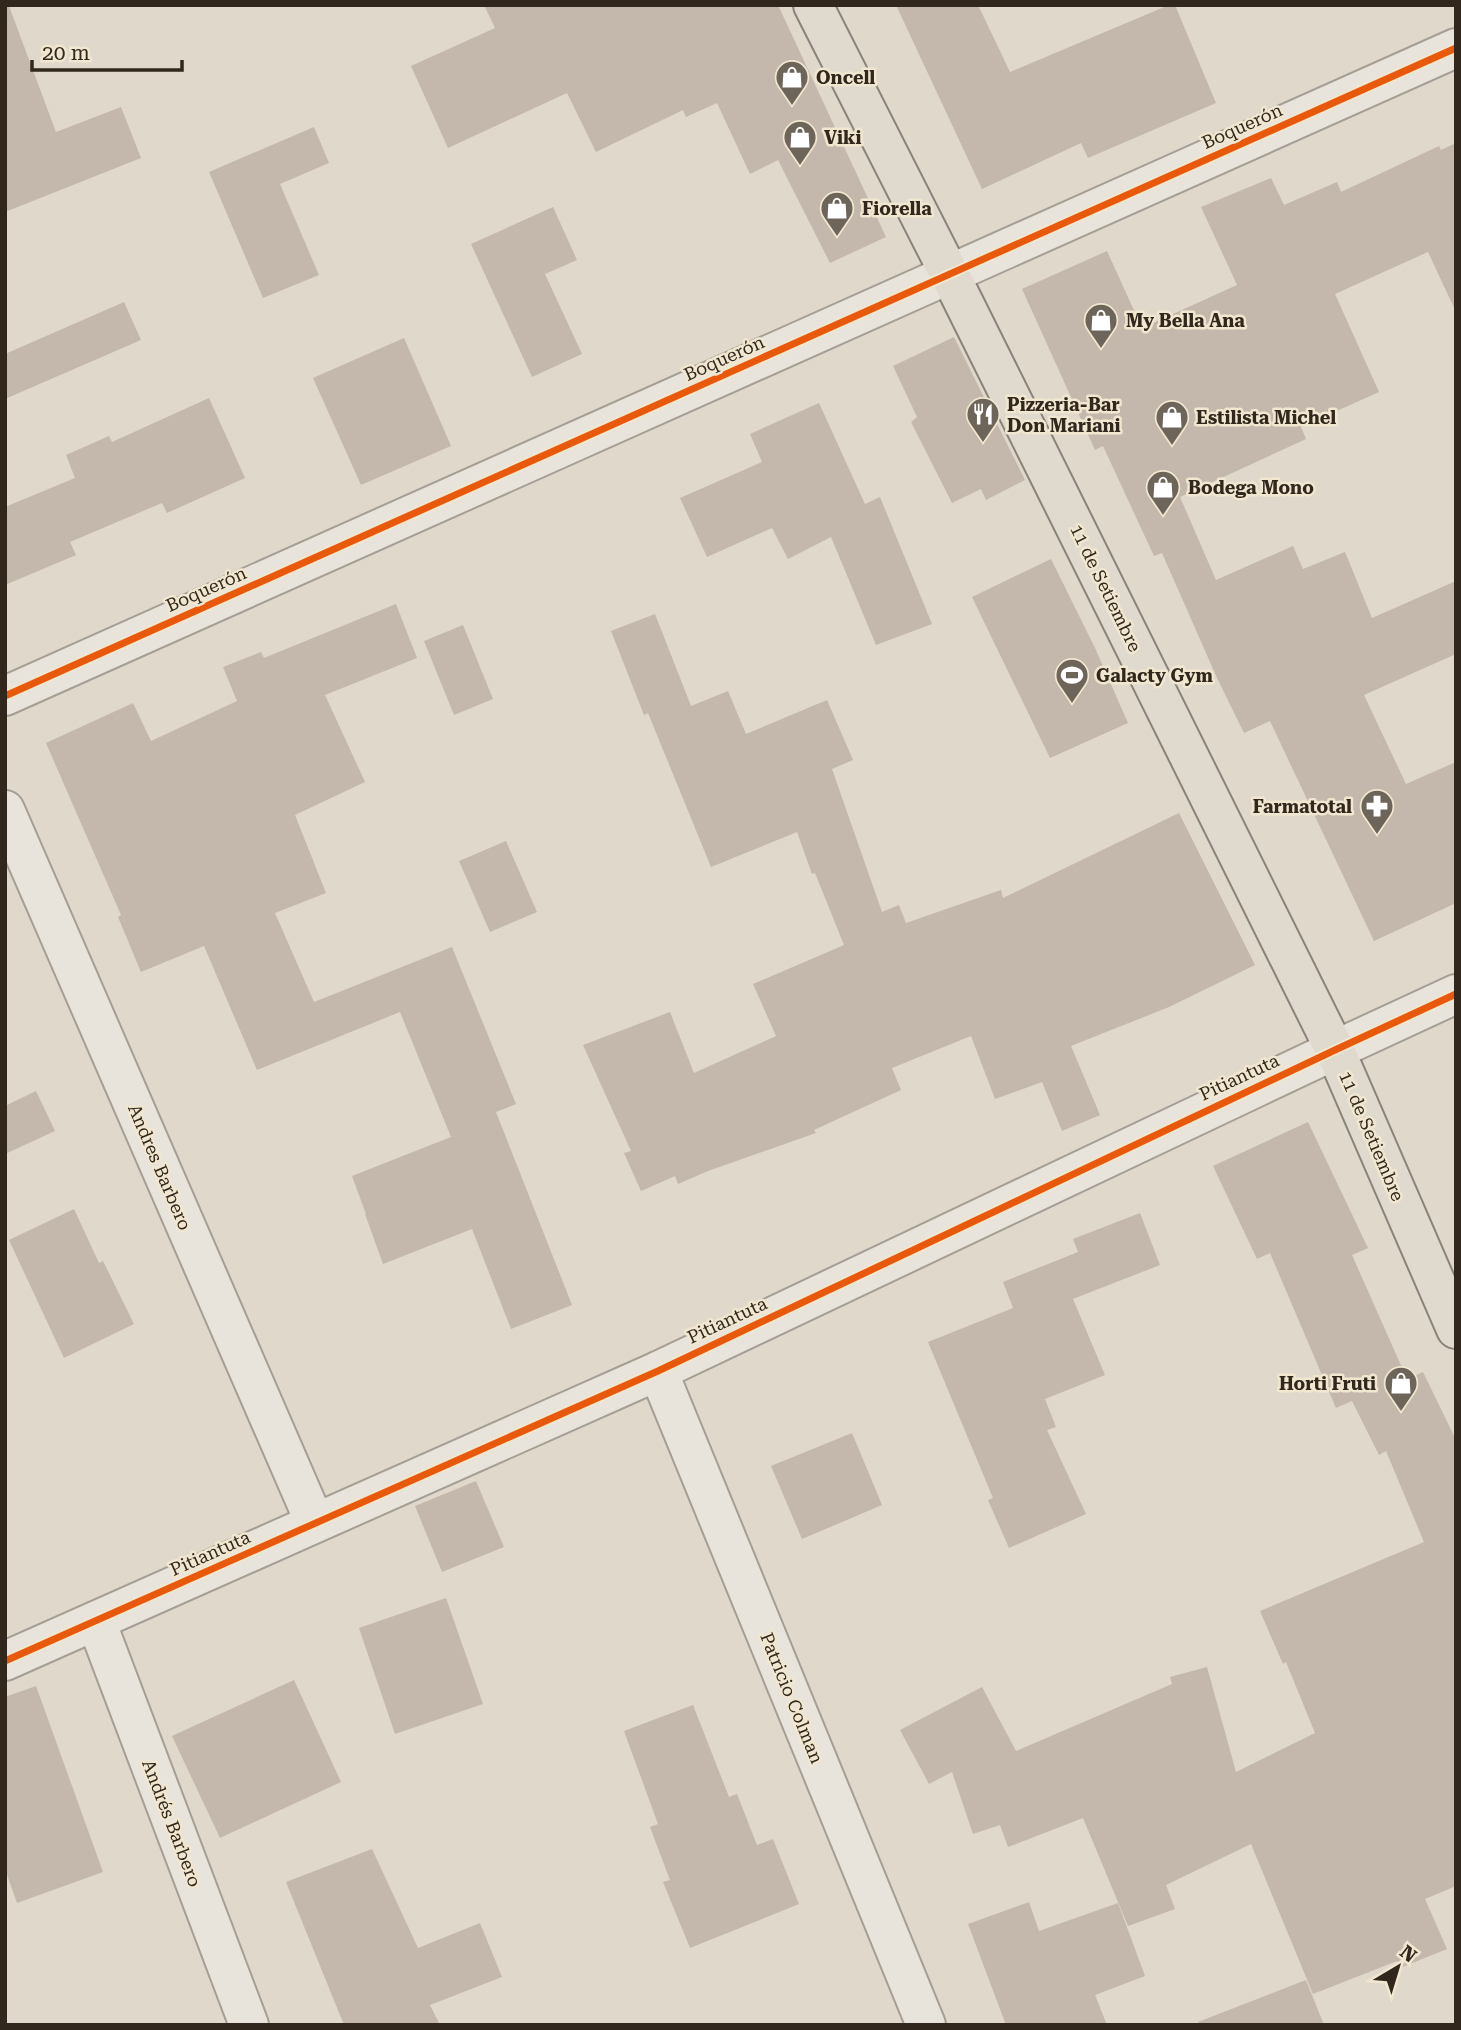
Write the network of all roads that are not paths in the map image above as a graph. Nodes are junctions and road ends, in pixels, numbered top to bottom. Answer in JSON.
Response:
{"nodes":[{"id":1,"x":813,"y":5,"type":"edge"},
{"id":2,"x":1456,"y":48,"type":"edge"},
{"id":3,"x":950,"y":275,"type":"junction"},
{"id":4,"x":5,"y":696,"type":"edge"},
{"id":5,"x":5,"y":810,"type":"edge"},
{"id":6,"x":1456,"y":994,"type":"edge"},
{"id":7,"x":1335,"y":1050,"type":"junction"},
{"id":8,"x":1456,"y":1329,"type":"edge"},
{"id":9,"x":658,"y":1371,"type":"junction"},
{"id":10,"x":315,"y":1523,"type":"junction"},
{"id":11,"x":96,"y":1621,"type":"junction"},
{"id":12,"x":5,"y":1661,"type":"edge"},
{"id":13,"x":249,"y":2025,"type":"edge"},
{"id":14,"x":926,"y":2025,"type":"edge"}],
"edges":[{"from":1,"to":3,"type":"main road","name":"11 de Setiembre"},
{"from":2,"to":3,"type":"street","name":"Boquerón"},
{"from":3,"to":4,"type":"street","name":"Boquerón"},
{"from":3,"to":7,"type":"main road","name":"11 de Setiembre"},
{"from":5,"to":10,"type":"street","name":"Andres Barbero"},
{"from":6,"to":7,"type":"street","name":"Pitiantuta"},
{"from":7,"to":8,"type":"main road","name":"11 de Setiembre"},
{"from":7,"to":9,"type":"street","name":"Pitiantuta"},
{"from":9,"to":10,"type":"street","name":"Pitiantuta"},
{"from":9,"to":14,"type":"street","name":"Patricio Colman"},
{"from":10,"to":11,"type":"street","name":"Pitiantuta"},
{"from":11,"to":12,"type":"street","name":"Pitiantuta"},
{"from":11,"to":13,"type":"street","name":"Andrés Barbero"}]}
